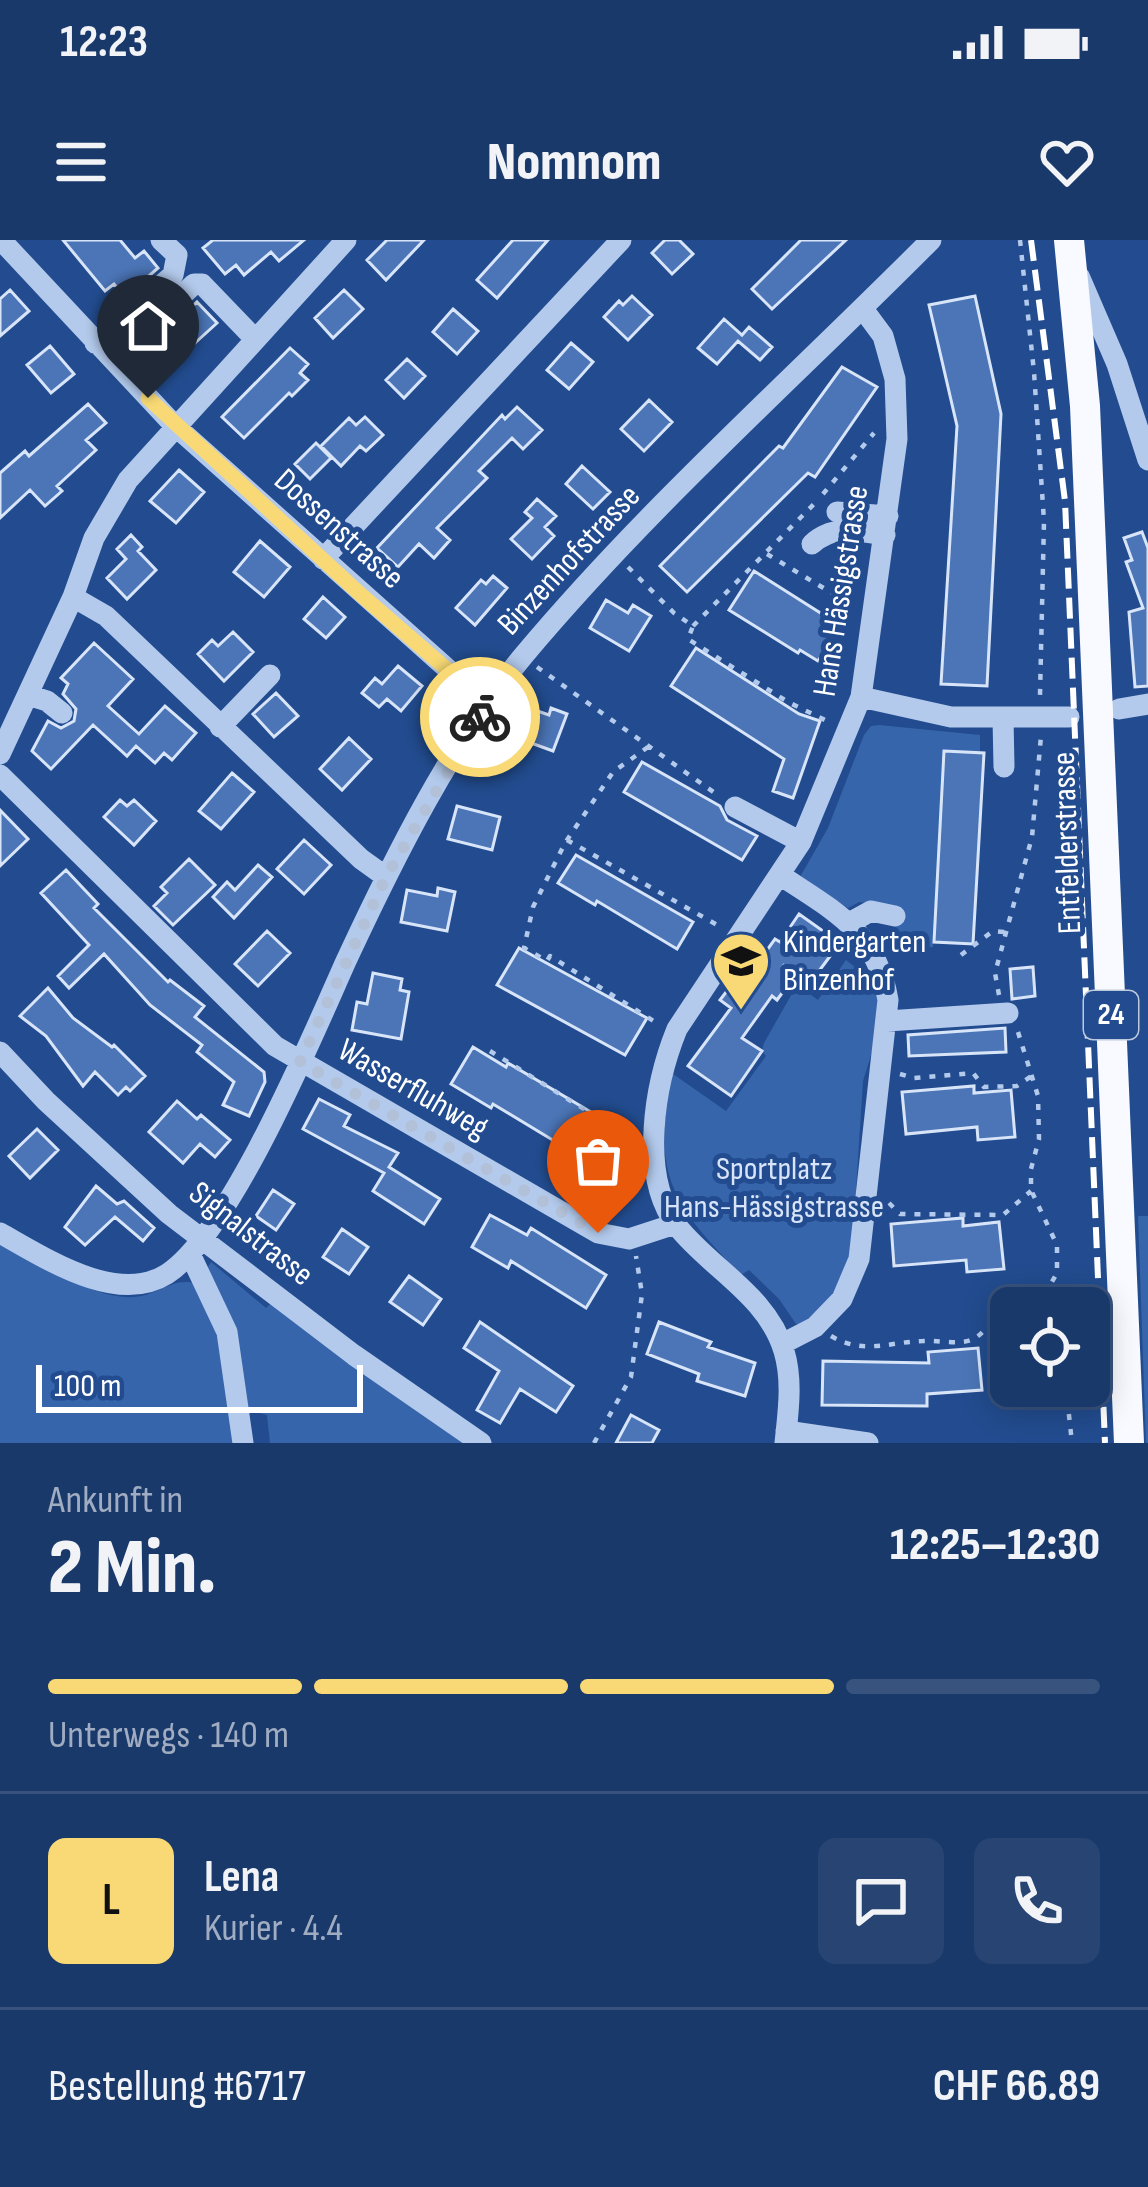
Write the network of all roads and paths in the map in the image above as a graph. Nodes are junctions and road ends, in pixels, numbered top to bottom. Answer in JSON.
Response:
{"nodes":[{"id":1,"x":2,"y":240,"type":"edge"},
{"id":2,"x":161,"y":240,"type":"edge"},
{"id":3,"x":312,"y":240,"type":"edge"},
{"id":4,"x":346,"y":240,"type":"edge"},
{"id":5,"x":621,"y":240,"type":"edge"},
{"id":6,"x":931,"y":240,"type":"edge"},
{"id":7,"x":1020,"y":240,"type":"edge"},
{"id":8,"x":1071,"y":251,"type":"edge"},
{"id":9,"x":328,"y":258,"type":"junction"},
{"id":10,"x":862,"y":309,"type":"junction"},
{"id":11,"x":142,"y":333,"type":"dead end"},
{"id":12,"x":254,"y":338,"type":"junction"},
{"id":13,"x":95,"y":343,"type":"junction"},
{"id":14,"x":895,"y":424,"type":"junction"},
{"id":15,"x":174,"y":425,"type":"junction"},
{"id":16,"x":1148,"y":460,"type":"edge"},
{"id":17,"x":837,"y":512,"type":"dead end"},
{"id":18,"x":886,"y":525,"type":"junction"},
{"id":19,"x":812,"y":544,"type":"dead end"},
{"id":20,"x":767,"y":554,"type":"junction"},
{"id":21,"x":615,"y":555,"type":"junction"},
{"id":22,"x":323,"y":560,"type":"junction"},
{"id":23,"x":73,"y":597,"type":"junction"},
{"id":24,"x":874,"y":614,"type":"junction"},
{"id":25,"x":693,"y":626,"type":"junction"},
{"id":26,"x":523,"y":657,"type":"junction"},
{"id":27,"x":270,"y":675,"type":"dead end"},
{"id":28,"x":28,"y":695,"type":"junction"},
{"id":29,"x":862,"y":697,"type":"junction"},
{"id":30,"x":1148,"y":704,"type":"edge"},
{"id":31,"x":488,"y":705,"type":"junction"},
{"id":32,"x":1119,"y":709,"type":"dead end"},
{"id":33,"x":62,"y":713,"type":"dead end"},
{"id":34,"x":7,"y":717,"type":"edge"},
{"id":35,"x":1069,"y":717,"type":"dead end"},
{"id":36,"x":1003,"y":718,"type":"junction"},
{"id":37,"x":1041,"y":718,"type":"junction"},
{"id":38,"x":220,"y":727,"type":"junction"},
{"id":39,"x":848,"y":731,"type":"junction"},
{"id":40,"x":648,"y":747,"type":"junction"},
{"id":41,"x":0,"y":754,"type":"edge"},
{"id":42,"x":1004,"y":767,"type":"dead end"},
{"id":43,"x":0,"y":775,"type":"edge"},
{"id":44,"x":735,"y":807,"type":"joint"},
{"id":45,"x":567,"y":840,"type":"junction"},
{"id":46,"x":801,"y":842,"type":"junction"},
{"id":47,"x":780,"y":875,"type":"junction"},
{"id":48,"x":386,"y":877,"type":"junction"},
{"id":49,"x":895,"y":916,"type":"dead end"},
{"id":50,"x":851,"y":922,"type":"junction"},
{"id":51,"x":1004,"y":932,"type":"junction"},
{"id":52,"x":738,"y":933,"type":"junction"},
{"id":53,"x":961,"y":955,"type":"dead end"},
{"id":54,"x":782,"y":965,"type":"dead end"},
{"id":55,"x":800,"y":979,"type":"dead end"},
{"id":56,"x":1008,"y":1013,"type":"junction"},
{"id":57,"x":887,"y":1021,"type":"junction"},
{"id":58,"x":677,"y":1029,"type":"junction"},
{"id":59,"x":490,"y":1051,"type":"dead end"},
{"id":60,"x":0,"y":1052,"type":"edge"},
{"id":61,"x":300,"y":1062,"type":"junction"},
{"id":62,"x":879,"y":1069,"type":"junction"},
{"id":63,"x":1034,"y":1075,"type":"junction"},
{"id":64,"x":654,"y":1122,"type":"junction"},
{"id":65,"x":1031,"y":1190,"type":"junction"},
{"id":66,"x":865,"y":1201,"type":"junction"},
{"id":67,"x":676,"y":1224,"type":"junction"},
{"id":68,"x":0,"y":1233,"type":"edge"},
{"id":69,"x":634,"y":1237,"type":"junction"},
{"id":70,"x":196,"y":1247,"type":"junction"},
{"id":71,"x":1049,"y":1287,"type":"edge"},
{"id":72,"x":990,"y":1325,"type":"edge"},
{"id":73,"x":815,"y":1328,"type":"junction"},
{"id":74,"x":782,"y":1344,"type":"junction"},
{"id":75,"x":1068,"y":1407,"type":"edge"},
{"id":76,"x":786,"y":1437,"type":"edge"},
{"id":77,"x":243,"y":1443,"type":"edge"},
{"id":78,"x":481,"y":1443,"type":"edge"},
{"id":79,"x":594,"y":1443,"type":"edge"},
{"id":80,"x":868,"y":1443,"type":"edge"},
{"id":81,"x":1072,"y":1443,"type":"edge"},
{"id":82,"x":1129,"y":1443,"type":"edge"}],
"edges":[{"from":1,"to":13,"type":"street","name":"Dossenstrasse"},
{"from":2,"to":13,"type":"street"},
{"from":3,"to":9,"type":"street"},
{"from":4,"to":9,"type":"street"},
{"from":5,"to":22,"type":"street"},
{"from":6,"to":10,"type":"street","name":"Binzenhofstrasse"},
{"from":7,"to":37,"type":"path"},
{"from":8,"to":16,"type":"street"},
{"from":8,"to":82,"type":"main road","name":"Entfelderstrasse","number":"24"},
{"from":9,"to":12,"type":"street"},
{"from":10,"to":14,"type":"street","name":"Hans Hässigstrasse"},
{"from":10,"to":21,"type":"street","name":"Binzenhofstrasse"},
{"from":11,"to":12,"type":"street"},
{"from":12,"to":15,"type":"street"},
{"from":13,"to":15,"type":"street","name":"Dossenstrasse"},
{"from":14,"to":18,"type":"street","name":"Hans Hässigstrasse"},
{"from":14,"to":20,"type":"path"},
{"from":15,"to":22,"type":"street","name":"Dossenstrasse"},
{"from":15,"to":23,"type":"street"},
{"from":17,"to":18,"type":"street"},
{"from":18,"to":19,"type":"street"},
{"from":18,"to":24,"type":"street","name":"Hans Hässigstrasse"},
{"from":20,"to":24,"type":"path"},
{"from":20,"to":25,"type":"path"},
{"from":21,"to":25,"type":"path"},
{"from":21,"to":26,"type":"street","name":"Binzenhofstrasse"},
{"from":22,"to":31,"type":"street","name":"Dossenstrasse"},
{"from":23,"to":28,"type":"street"},
{"from":23,"to":38,"type":"street"},
{"from":24,"to":29,"type":"street","name":"Hans Hässigstrasse"},
{"from":25,"to":39,"type":"path"},
{"from":26,"to":31,"type":"street","name":"Binzenhofstrasse"},
{"from":26,"to":40,"type":"path"},
{"from":27,"to":38,"type":"street"},
{"from":28,"to":33,"type":"street"},
{"from":28,"to":34,"type":"street"},
{"from":29,"to":36,"type":"street"},
{"from":29,"to":39,"type":"street","name":"Hans Hässigstrasse"},
{"from":30,"to":32,"type":"street"},
{"from":31,"to":48,"type":"street","name":"Binzenhofstrasse"},
{"from":34,"to":41,"type":"street"},
{"from":35,"to":37,"type":"street"},
{"from":36,"to":37,"type":"street"},
{"from":36,"to":42,"type":"street"},
{"from":37,"to":51,"type":"path"},
{"from":38,"to":48,"type":"street"},
{"from":39,"to":46,"type":"street","name":"Hans Hässigstrasse"},
{"from":40,"to":44,"type":"path"},
{"from":40,"to":45,"type":"path"},
{"from":43,"to":61,"type":"street","name":"Wasserfluhweg"},
{"from":44,"to":46,"type":"street"},
{"from":45,"to":52,"type":"path"},
{"from":45,"to":58,"type":"path"},
{"from":46,"to":47,"type":"street","name":"Hans Hässigstrasse"},
{"from":47,"to":50,"type":"street"},
{"from":47,"to":52,"type":"street","name":"Hans Hässigstrasse"},
{"from":48,"to":61,"type":"street","name":"Binzenhofstrasse"},
{"from":49,"to":50,"type":"street"},
{"from":50,"to":57,"type":"street"},
{"from":51,"to":53,"type":"path"},
{"from":51,"to":56,"type":"path"},
{"from":52,"to":58,"type":"street","name":"Hans Hässigstrasse"},
{"from":54,"to":55,"type":"path"},
{"from":56,"to":57,"type":"street"},
{"from":56,"to":63,"type":"path"},
{"from":57,"to":62,"type":"street"},
{"from":58,"to":64,"type":"street","name":"Hans Hässigstrasse"},
{"from":59,"to":64,"type":"path"},
{"from":60,"to":70,"type":"street","name":"Signalstrasse"},
{"from":61,"to":69,"type":"street","name":"Wasserfluhweg"},
{"from":61,"to":70,"type":"street","name":"Binzenhofstrasse"},
{"from":62,"to":63,"type":"path"},
{"from":62,"to":66,"type":"street"},
{"from":63,"to":65,"type":"path"},
{"from":64,"to":67,"type":"street","name":"Hans Hässigstrasse"},
{"from":65,"to":66,"type":"path"},
{"from":65,"to":71,"type":"path"},
{"from":66,"to":73,"type":"street"},
{"from":67,"to":69,"type":"street"},
{"from":67,"to":74,"type":"street","name":"Hans Hässigstrasse"},
{"from":68,"to":70,"type":"street"},
{"from":69,"to":79,"type":"path"},
{"from":70,"to":77,"type":"street"},
{"from":70,"to":78,"type":"street","name":"Signalstrasse"},
{"from":72,"to":73,"type":"path"},
{"from":73,"to":74,"type":"street"},
{"from":74,"to":76,"type":"street","name":"Hans Hässigstrasse"},
{"from":75,"to":81,"type":"path"},
{"from":76,"to":80,"type":"street"}]}
